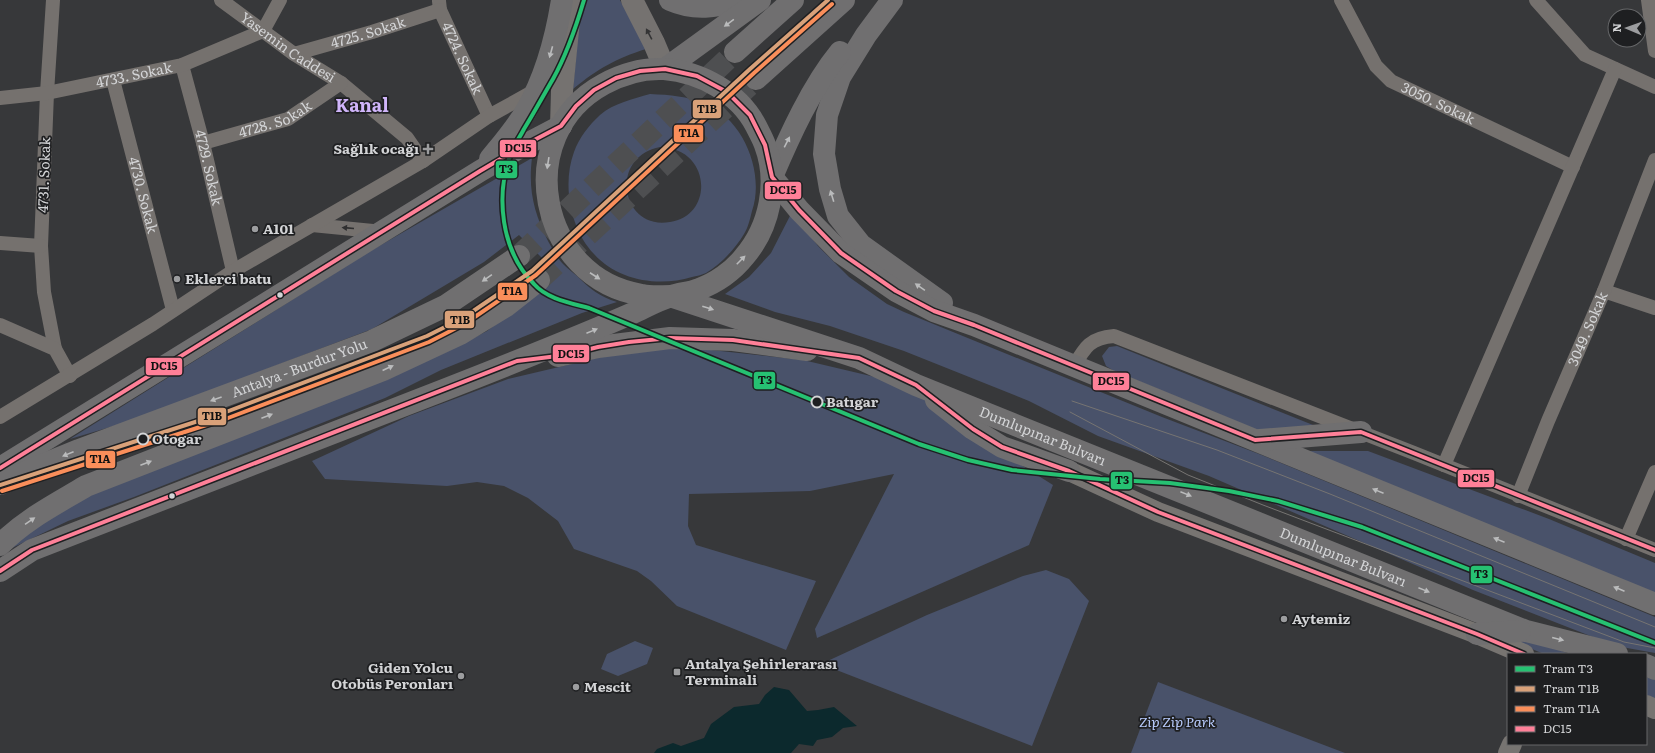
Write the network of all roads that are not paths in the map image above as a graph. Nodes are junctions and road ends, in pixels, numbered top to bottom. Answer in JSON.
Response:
{"nodes":[{"id":1,"x":53,"y":0,"type":"edge"},
{"id":2,"x":221,"y":0,"type":"edge"},
{"id":3,"x":280,"y":0,"type":"edge"},
{"id":4,"x":562,"y":0,"type":"edge"},
{"id":5,"x":571,"y":0,"type":"edge"},
{"id":6,"x":632,"y":0,"type":"edge"},
{"id":7,"x":670,"y":0,"type":"edge"},
{"id":8,"x":740,"y":0,"type":"edge"},
{"id":9,"x":760,"y":0,"type":"edge"},
{"id":10,"x":793,"y":0,"type":"edge"},
{"id":11,"x":844,"y":0,"type":"edge"},
{"id":12,"x":888,"y":0,"type":"edge"},
{"id":13,"x":892,"y":0,"type":"edge"},
{"id":14,"x":1341,"y":0,"type":"edge"},
{"id":15,"x":1536,"y":0,"type":"edge"},
{"id":16,"x":1648,"y":0,"type":"edge"},
{"id":17,"x":439,"y":5,"type":"edge"},
{"id":18,"x":263,"y":31,"type":"junction"},
{"id":19,"x":1655,"y":51,"type":"edge"},
{"id":20,"x":735,"y":52,"type":"tunnel mouth"},
{"id":21,"x":294,"y":54,"type":"junction"},
{"id":22,"x":182,"y":65,"type":"junction"},
{"id":23,"x":665,"y":69,"type":"junction"},
{"id":24,"x":1615,"y":69,"type":"junction"},
{"id":25,"x":756,"y":78,"type":"tunnel mouth"},
{"id":26,"x":113,"y":80,"type":"junction"},
{"id":27,"x":341,"y":83,"type":"junction"},
{"id":28,"x":1655,"y":87,"type":"edge"},
{"id":29,"x":537,"y":90,"type":"junction"},
{"id":30,"x":47,"y":93,"type":"junction"},
{"id":31,"x":0,"y":98,"type":"edge"},
{"id":32,"x":489,"y":116,"type":"junction"},
{"id":33,"x":561,"y":126,"type":"junction"},
{"id":34,"x":203,"y":143,"type":"junction"},
{"id":35,"x":1655,"y":160,"type":"edge"},
{"id":36,"x":423,"y":162,"type":"junction"},
{"id":37,"x":1573,"y":167,"type":"junction"},
{"id":38,"x":480,"y":171,"type":"junction"},
{"id":39,"x":772,"y":177,"type":"junction"},
{"id":40,"x":312,"y":225,"type":"junction"},
{"id":41,"x":383,"y":232,"type":"junction"},
{"id":42,"x":0,"y":243,"type":"edge"},
{"id":43,"x":41,"y":246,"type":"junction"},
{"id":44,"x":519,"y":256,"type":"tunnel mouth"},
{"id":45,"x":233,"y":271,"type":"junction"},
{"id":46,"x":539,"y":280,"type":"tunnel mouth"},
{"id":47,"x":1604,"y":291,"type":"junction"},
{"id":48,"x":670,"y":296,"type":"junction"},
{"id":49,"x":1655,"y":308,"type":"edge"},
{"id":50,"x":174,"y":310,"type":"junction"},
{"id":51,"x":0,"y":325,"type":"edge"},
{"id":52,"x":974,"y":325,"type":"junction"},
{"id":53,"x":55,"y":348,"type":"junction"},
{"id":54,"x":859,"y":358,"type":"junction"},
{"id":55,"x":517,"y":361,"type":"junction"},
{"id":56,"x":1074,"y":366,"type":"junction"},
{"id":57,"x":70,"y":376,"type":"junction"},
{"id":58,"x":916,"y":384,"type":"junction"},
{"id":59,"x":0,"y":417,"type":"edge"},
{"id":60,"x":1361,"y":432,"type":"junction"},
{"id":61,"x":1254,"y":440,"type":"junction"},
{"id":62,"x":1444,"y":465,"type":"junction"},
{"id":63,"x":0,"y":468,"type":"edge"},
{"id":64,"x":1069,"y":471,"type":"joint"},
{"id":65,"x":1655,"y":472,"type":"edge"},
{"id":66,"x":0,"y":484,"type":"edge"},
{"id":67,"x":1518,"y":496,"type":"junction"},
{"id":68,"x":1626,"y":539,"type":"junction"},
{"id":69,"x":0,"y":545,"type":"edge"},
{"id":70,"x":1655,"y":550,"type":"edge"},
{"id":71,"x":0,"y":571,"type":"edge"},
{"id":72,"x":1655,"y":604,"type":"edge"},
{"id":73,"x":1526,"y":631,"type":"junction"},
{"id":74,"x":1477,"y":634,"type":"junction"},
{"id":75,"x":1522,"y":653,"type":"edge"},
{"id":76,"x":1613,"y":653,"type":"edge"}],
"edges":[{"from":1,"to":30,"type":"street","name":"4731. Sokak"},
{"from":2,"to":18,"type":"street","name":"Yasemin Caddesi"},
{"from":3,"to":18,"type":"street"},
{"from":4,"to":29,"type":"highway","one_way":true},
{"from":5,"to":33,"type":"main road"},
{"from":23,"to":6,"type":"main road","one_way":true},
{"from":7,"to":8,"type":"highway"},
{"from":9,"to":23,"type":"highway","one_way":true},
{"from":10,"to":20,"type":"highway"},
{"from":11,"to":25,"type":"highway"},
{"from":39,"to":12,"type":"highway","one_way":true},
{"from":52,"to":13,"type":"highway","one_way":true},
{"from":14,"to":37,"type":"street","name":"3050. Sokak"},
{"from":15,"to":24,"type":"street"},
{"from":16,"to":19,"type":"street"},
{"from":17,"to":21,"type":"street","name":"4725. Sokak"},
{"from":17,"to":32,"type":"street","name":"4724. Sokak"},
{"from":18,"to":21,"type":"street","name":"Yasemin Caddesi"},
{"from":18,"to":22,"type":"street","name":"4733. Sokak"},
{"from":21,"to":27,"type":"street","name":"Yasemin Caddesi"},
{"from":22,"to":26,"type":"street","name":"4733. Sokak"},
{"from":22,"to":34,"type":"street","name":"4729. Sokak"},
{"from":23,"to":33,"type":"highway"},
{"from":23,"to":39,"type":"highway"},
{"from":24,"to":28,"type":"street"},
{"from":24,"to":37,"type":"street"},
{"from":26,"to":30,"type":"street","name":"4733. Sokak"},
{"from":26,"to":50,"type":"street","name":"4730. Sokak"},
{"from":27,"to":34,"type":"street","name":"4728. Sokak"},
{"from":27,"to":36,"type":"street","name":"Yasemin Caddesi"},
{"from":29,"to":32,"type":"street"},
{"from":29,"to":38,"type":"highway"},
{"from":30,"to":31,"type":"street","name":"4733. Sokak"},
{"from":30,"to":43,"type":"street","name":"4731. Sokak"},
{"from":32,"to":36,"type":"street"},
{"from":33,"to":38,"type":"highway"},
{"from":33,"to":48,"type":"highway","one_way":true},
{"from":34,"to":45,"type":"street","name":"4729. Sokak"},
{"from":35,"to":47,"type":"street","name":"3049. Sokak"},
{"from":36,"to":40,"type":"street"},
{"from":37,"to":62,"type":"street"},
{"from":38,"to":41,"type":"highway"},
{"from":48,"to":39,"type":"highway","one_way":true},
{"from":39,"to":52,"type":"highway"},
{"from":41,"to":40,"type":"street","one_way":true},
{"from":40,"to":45,"type":"street"},
{"from":41,"to":63,"type":"highway"},
{"from":42,"to":43,"type":"street"},
{"from":43,"to":53,"type":"street","name":"4731. Sokak"},
{"from":44,"to":66,"type":"highway","name":"Antalya - Burdur Yolu","one_way":true},
{"from":45,"to":50,"type":"street"},
{"from":69,"to":46,"type":"highway","one_way":true},
{"from":47,"to":49,"type":"street"},
{"from":47,"to":67,"type":"street","name":"3049. Sokak"},
{"from":48,"to":54,"type":"highway","name":"Dumlupınar Bulvarı","one_way":true},
{"from":55,"to":48,"type":"highway","one_way":true},
{"from":50,"to":57,"type":"street"},
{"from":51,"to":53,"type":"street"},
{"from":52,"to":56,"type":"highway"},
{"from":53,"to":57,"type":"street","name":"4731. Sokak"},
{"from":54,"to":55,"type":"highway"},
{"from":54,"to":58,"type":"highway","name":"Dumlupınar Bulvarı"},
{"from":55,"to":71,"type":"highway"},
{"from":56,"to":60,"type":"street"},
{"from":56,"to":61,"type":"highway"},
{"from":57,"to":59,"type":"street"},
{"from":58,"to":64,"type":"highway"},
{"from":58,"to":73,"type":"highway","name":"Dumlupınar Bulvarı","one_way":true},
{"from":60,"to":61,"type":"highway"},
{"from":60,"to":62,"type":"street"},
{"from":72,"to":61,"type":"highway","one_way":true},
{"from":62,"to":67,"type":"street"},
{"from":64,"to":74,"type":"street"},
{"from":65,"to":68,"type":"street"},
{"from":67,"to":68,"type":"street"},
{"from":68,"to":70,"type":"street"},
{"from":73,"to":74,"type":"highway"},
{"from":73,"to":76,"type":"highway","name":"Dumlupınar Bulvarı","one_way":true},
{"from":74,"to":75,"type":"street"}]}
